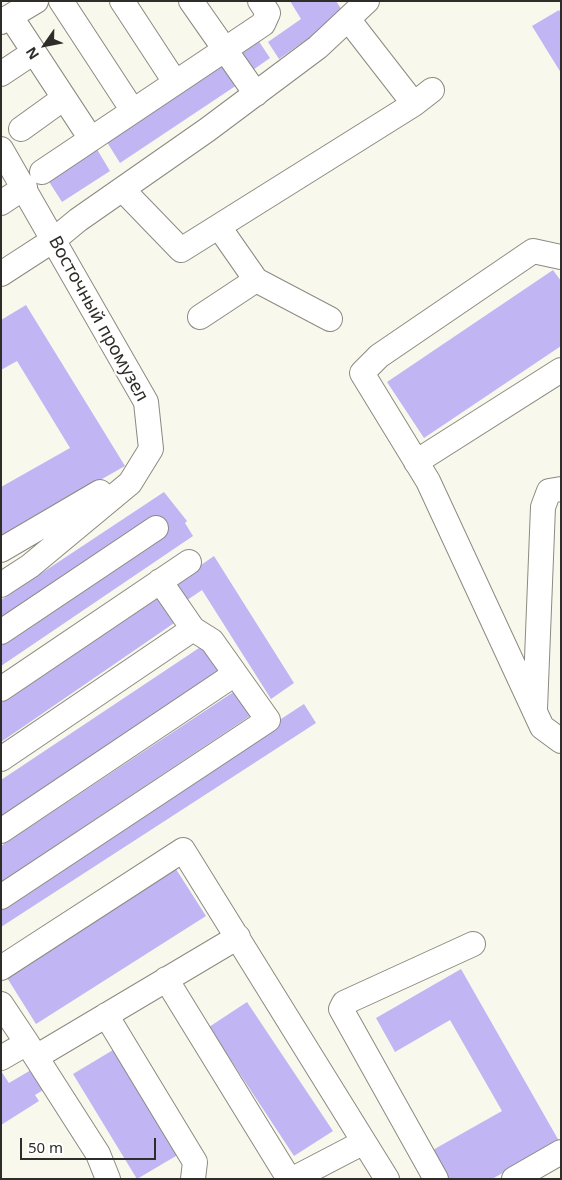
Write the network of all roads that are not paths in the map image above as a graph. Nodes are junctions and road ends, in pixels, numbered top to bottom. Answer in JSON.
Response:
{"nodes":[{"id":1,"x":36,"y":1,"type":"edge"},
{"id":2,"x":61,"y":1,"type":"edge"},
{"id":3,"x":122,"y":1,"type":"edge"},
{"id":4,"x":191,"y":1,"type":"edge"},
{"id":5,"x":260,"y":1,"type":"edge"},
{"id":6,"x":367,"y":1,"type":"edge"},
{"id":7,"x":6,"y":19,"type":"edge"},
{"id":8,"x":348,"y":19,"type":"junction"},
{"id":9,"x":225,"y":49,"type":"junction"},
{"id":10,"x":34,"y":52,"type":"junction"},
{"id":11,"x":1,"y":74,"type":"edge"},
{"id":12,"x":176,"y":82,"type":"junction"},
{"id":13,"x":256,"y":94,"type":"junction"},
{"id":14,"x":64,"y":98,"type":"junction"},
{"id":15,"x":133,"y":111,"type":"junction"},
{"id":16,"x":21,"y":129,"type":"dead end"},
{"id":17,"x":91,"y":139,"type":"junction"},
{"id":18,"x":1,"y":149,"type":"edge"},
{"id":19,"x":33,"y":180,"type":"junction"},
{"id":20,"x":123,"y":190,"type":"junction"},
{"id":21,"x":1,"y":203,"type":"edge"},
{"id":22,"x":218,"y":227,"type":"junction"},
{"id":23,"x":55,"y":239,"type":"junction"},
{"id":24,"x":561,"y":257,"type":"edge"},
{"id":25,"x":1,"y":274,"type":"edge"},
{"id":26,"x":256,"y":280,"type":"junction"},
{"id":27,"x":200,"y":317,"type":"dead end"},
{"id":28,"x":330,"y":319,"type":"dead end"},
{"id":29,"x":561,"y":370,"type":"edge"},
{"id":30,"x":416,"y":462,"type":"junction"},
{"id":31,"x":561,"y":489,"type":"edge"},
{"id":32,"x":101,"y":494,"type":"junction"},
{"id":33,"x":156,"y":528,"type":"dead end"},
{"id":34,"x":1,"y":550,"type":"edge"},
{"id":35,"x":189,"y":562,"type":"dead end"},
{"id":36,"x":160,"y":581,"type":"junction"},
{"id":37,"x":1,"y":585,"type":"edge"},
{"id":38,"x":194,"y":629,"type":"junction"},
{"id":39,"x":1,"y":632,"type":"edge"},
{"id":40,"x":235,"y":674,"type":"junction"},
{"id":41,"x":1,"y":689,"type":"edge"},
{"id":42,"x":535,"y":713,"type":"junction"},
{"id":43,"x":561,"y":741,"type":"edge"},
{"id":44,"x":1,"y":759,"type":"edge"},
{"id":45,"x":1,"y":831,"type":"edge"},
{"id":46,"x":1,"y":897,"type":"edge"},
{"id":47,"x":238,"y":937,"type":"junction"},
{"id":48,"x":473,"y":944,"type":"dead end"},
{"id":49,"x":1,"y":968,"type":"edge"},
{"id":50,"x":166,"y":979,"type":"junction"},
{"id":51,"x":1,"y":1004,"type":"edge"},
{"id":52,"x":106,"y":1015,"type":"junction"},
{"id":53,"x":32,"y":1050,"type":"junction"},
{"id":54,"x":1,"y":1058,"type":"edge"},
{"id":55,"x":364,"y":1142,"type":"junction"},
{"id":56,"x":561,"y":1152,"type":"edge"},
{"id":57,"x":108,"y":1179,"type":"edge"},
{"id":58,"x":193,"y":1179,"type":"edge"},
{"id":59,"x":289,"y":1179,"type":"edge"},
{"id":60,"x":293,"y":1179,"type":"edge"},
{"id":61,"x":387,"y":1179,"type":"edge"},
{"id":62,"x":436,"y":1179,"type":"edge"},
{"id":63,"x":514,"y":1179,"type":"edge"}],
"edges":[{"from":1,"to":7,"type":"street"},
{"from":2,"to":15,"type":"street"},
{"from":3,"to":12,"type":"street"},
{"from":4,"to":9,"type":"street"},
{"from":5,"to":9,"type":"street"},
{"from":6,"to":8,"type":"street"},
{"from":7,"to":10,"type":"street"},
{"from":8,"to":13,"type":"street"},
{"from":8,"to":22,"type":"street"},
{"from":9,"to":12,"type":"street"},
{"from":9,"to":13,"type":"street"},
{"from":10,"to":11,"type":"street"},
{"from":10,"to":14,"type":"street"},
{"from":12,"to":15,"type":"street"},
{"from":13,"to":20,"type":"street"},
{"from":14,"to":16,"type":"street"},
{"from":14,"to":17,"type":"street"},
{"from":15,"to":17,"type":"street"},
{"from":17,"to":19,"type":"street"},
{"from":18,"to":19,"type":"street","name":"Восточный промузел"},
{"from":19,"to":21,"type":"street"},
{"from":19,"to":23,"type":"street","name":"Восточный промузел"},
{"from":20,"to":22,"type":"street"},
{"from":20,"to":23,"type":"street"},
{"from":22,"to":26,"type":"street"},
{"from":23,"to":25,"type":"street"},
{"from":23,"to":32,"type":"street","name":"Восточный промузел"},
{"from":24,"to":30,"type":"street"},
{"from":26,"to":27,"type":"street"},
{"from":26,"to":28,"type":"street"},
{"from":29,"to":30,"type":"street"},
{"from":30,"to":42,"type":"street"},
{"from":31,"to":42,"type":"street"},
{"from":32,"to":34,"type":"street"},
{"from":32,"to":37,"type":"street","name":"Восточный промузел"},
{"from":33,"to":39,"type":"street"},
{"from":35,"to":36,"type":"street"},
{"from":36,"to":38,"type":"street"},
{"from":36,"to":41,"type":"street"},
{"from":38,"to":40,"type":"street"},
{"from":38,"to":44,"type":"street"},
{"from":40,"to":45,"type":"street"},
{"from":40,"to":46,"type":"street"},
{"from":42,"to":43,"type":"street"},
{"from":47,"to":49,"type":"street"},
{"from":47,"to":50,"type":"street"},
{"from":47,"to":55,"type":"street"},
{"from":48,"to":62,"type":"street"},
{"from":50,"to":52,"type":"street"},
{"from":50,"to":59,"type":"street"},
{"from":51,"to":53,"type":"street"},
{"from":52,"to":53,"type":"street"},
{"from":52,"to":58,"type":"street"},
{"from":53,"to":54,"type":"street"},
{"from":53,"to":57,"type":"street"},
{"from":55,"to":60,"type":"street"},
{"from":55,"to":61,"type":"street"},
{"from":56,"to":63,"type":"street"}]}
